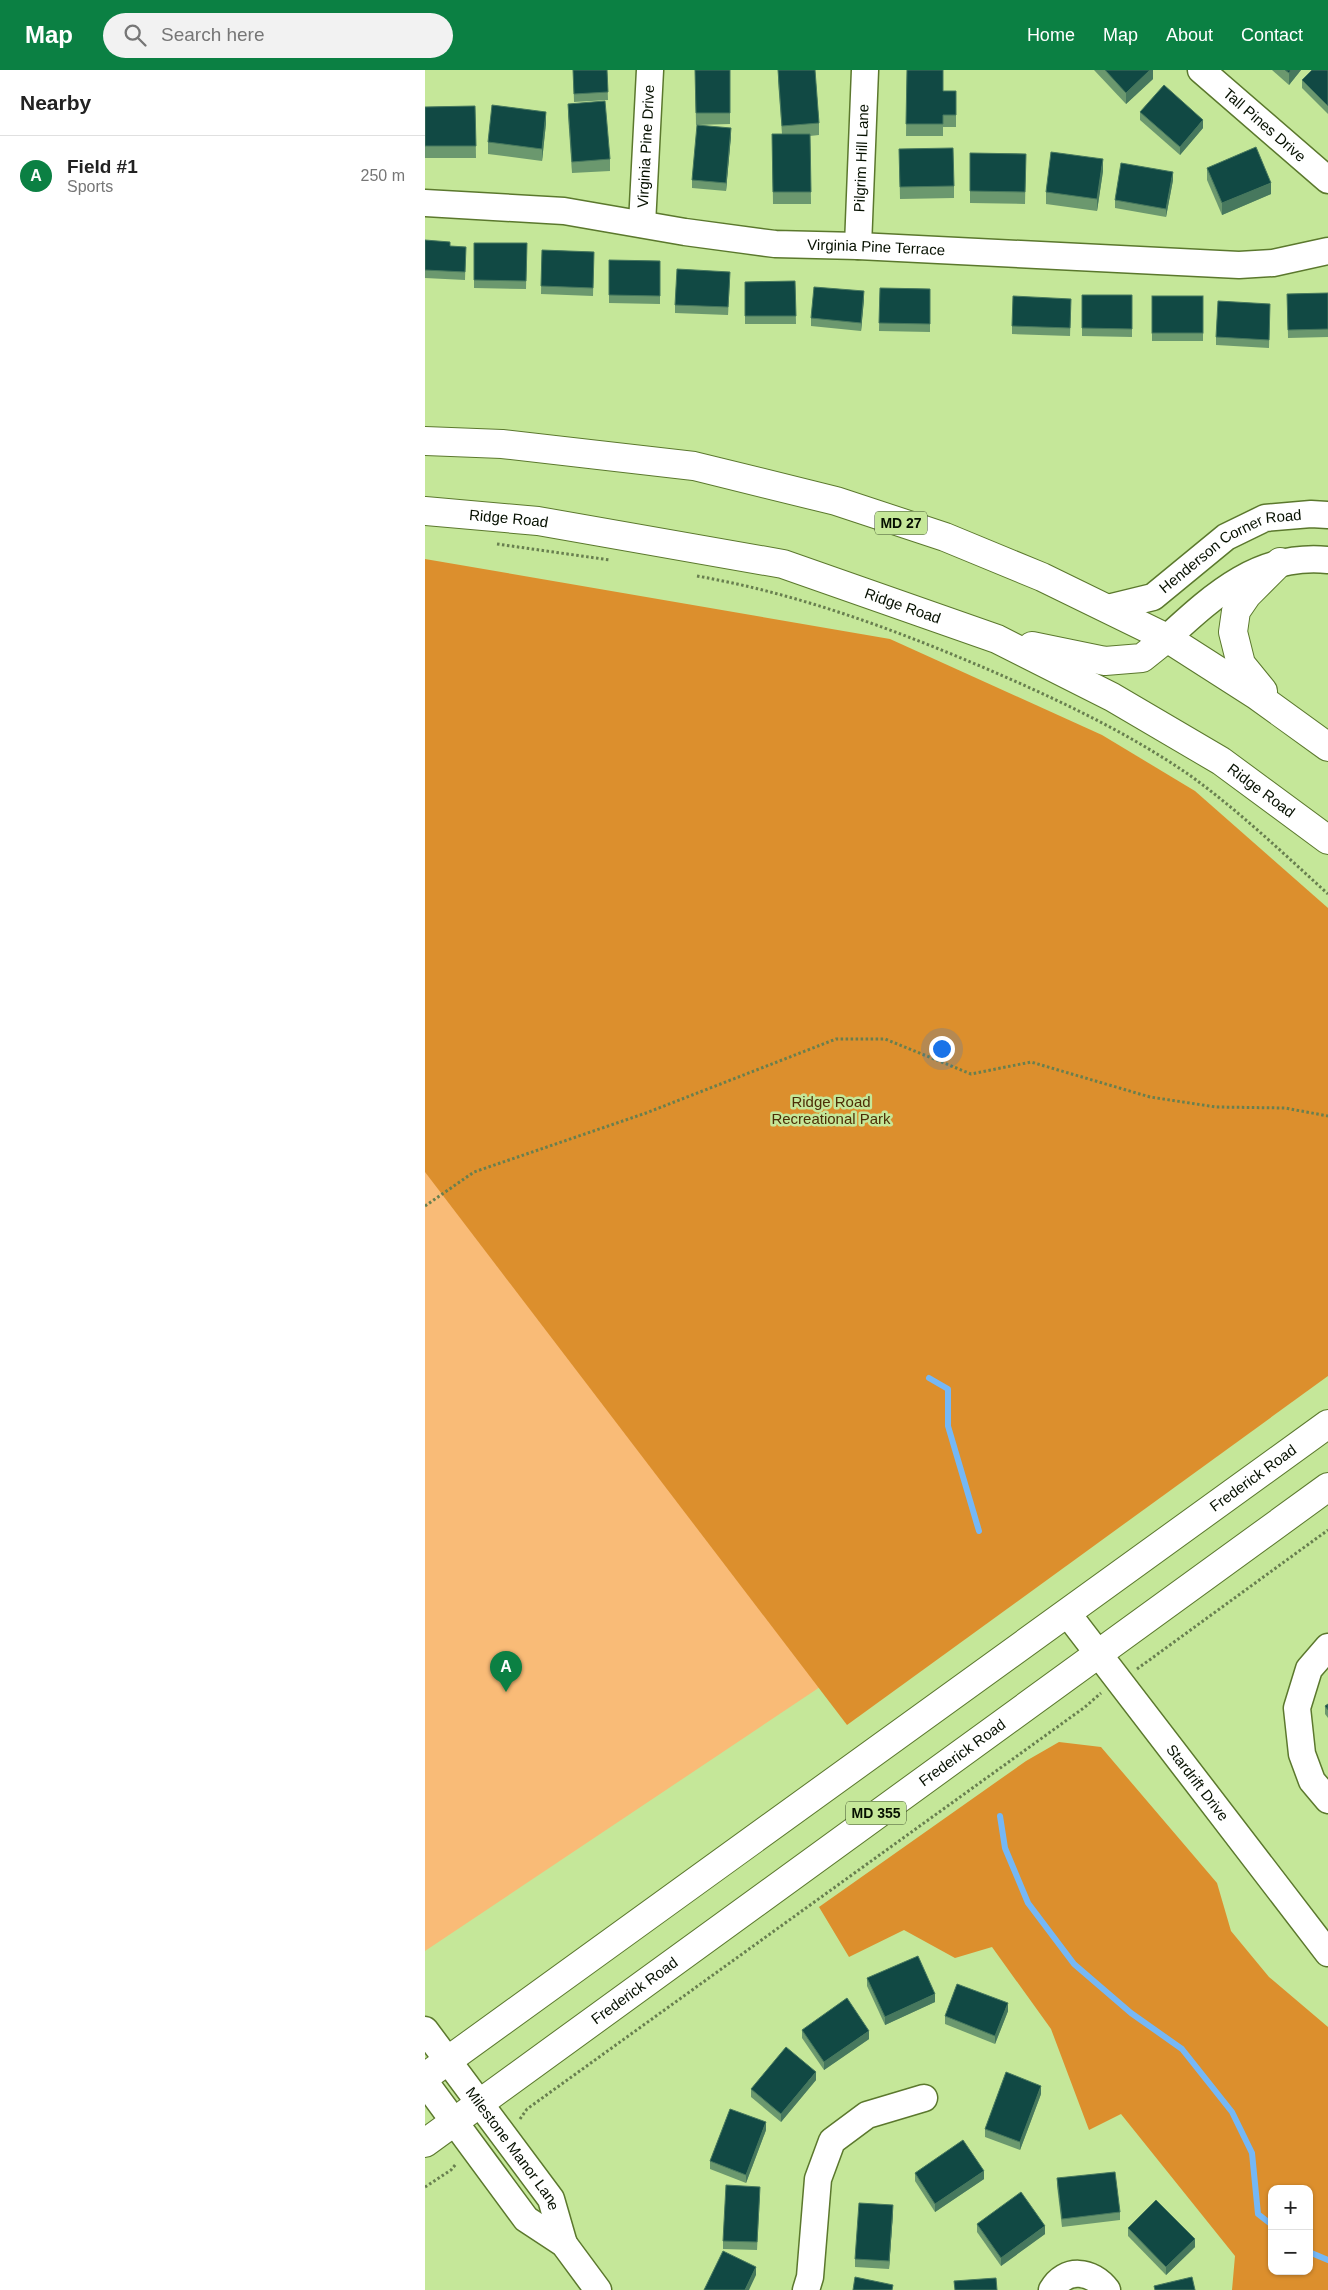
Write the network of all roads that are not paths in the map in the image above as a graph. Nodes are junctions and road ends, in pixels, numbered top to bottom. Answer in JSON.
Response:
{"nodes":[{"id":1,"x":650,"y":70,"type":"edge"},
{"id":2,"x":865,"y":70,"type":"edge"},
{"id":3,"x":1201,"y":70,"type":"edge"},
{"id":4,"x":1328,"y":180,"type":"edge"},
{"id":5,"x":425,"y":203,"type":"edge"},
{"id":6,"x":642,"y":224,"type":"junction"},
{"id":7,"x":858,"y":246,"type":"junction"},
{"id":8,"x":1328,"y":251,"type":"edge"},
{"id":9,"x":425,"y":441,"type":"edge"},
{"id":10,"x":425,"y":511,"type":"edge"},
{"id":11,"x":1328,"y":515,"type":"edge"},
{"id":12,"x":1328,"y":560,"type":"edge"},
{"id":13,"x":1280,"y":562,"type":"junction"},
{"id":14,"x":1108,"y":608,"type":"junction"},
{"id":15,"x":1167,"y":638,"type":"junction"},
{"id":16,"x":997,"y":639,"type":"junction"},
{"id":17,"x":1279,"y":712,"type":"junction"},
{"id":18,"x":1328,"y":747,"type":"edge"},
{"id":19,"x":1328,"y":840,"type":"edge"},
{"id":20,"x":1328,"y":1424,"type":"edge"},
{"id":21,"x":1328,"y":1486,"type":"edge"},
{"id":22,"x":1067,"y":1613,"type":"junction"},
{"id":23,"x":1328,"y":1647,"type":"edge"},
{"id":24,"x":1097,"y":1653,"type":"junction"},
{"id":25,"x":1328,"y":1800,"type":"edge"},
{"id":26,"x":1325,"y":1945,"type":"edge"},
{"id":27,"x":425,"y":2030,"type":"edge"},
{"id":28,"x":448,"y":2060,"type":"junction"},
{"id":29,"x":425,"y":2077,"type":"edge"},
{"id":30,"x":425,"y":2082,"type":"edge"},
{"id":31,"x":924,"y":2098,"type":"dead end"},
{"id":32,"x":479,"y":2102,"type":"junction"},
{"id":33,"x":453,"y":2121,"type":"junction"},
{"id":34,"x":425,"y":2143,"type":"edge"},
{"id":35,"x":564,"y":2244,"type":"junction"},
{"id":36,"x":598,"y":2290,"type":"edge"},
{"id":37,"x":806,"y":2290,"type":"edge"},
{"id":38,"x":1052,"y":2290,"type":"edge"},
{"id":39,"x":1107,"y":2290,"type":"edge"}],
"edges":[{"from":1,"to":6,"type":"street","name":"Virginia Pine Drive"},
{"from":2,"to":7,"type":"street","name":"Pilgrim Hill Lane"},
{"from":3,"to":4,"type":"street","name":"Tall Pines Drive"},
{"from":5,"to":6,"type":"street","name":"Virginia Pine Terrace"},
{"from":6,"to":7,"type":"street","name":"Virginia Pine Terrace"},
{"from":7,"to":8,"type":"street","name":"Virginia Pine Terrace"},
{"from":9,"to":14,"type":"main road","number":"MD 27"},
{"from":10,"to":16,"type":"main road","name":"Ridge Road"},
{"from":11,"to":14,"type":"street","name":"Henderson Corner Road"},
{"from":12,"to":13,"type":"street","name":"Henderson Corner Road"},
{"from":13,"to":15,"type":"street","name":"Henderson Corner Road"},
{"from":13,"to":17,"type":"main road"},
{"from":14,"to":15,"type":"main road","number":"MD 27"},
{"from":15,"to":16,"type":"main road"},
{"from":15,"to":17,"type":"main road","number":"MD 27"},
{"from":16,"to":19,"type":"main road","name":"Ridge Road"},
{"from":17,"to":18,"type":"main road","number":"MD 27"},
{"from":20,"to":22,"type":"main road","name":"Frederick Road"},
{"from":21,"to":24,"type":"main road","name":"Frederick Road","number":"MD 355"},
{"from":22,"to":24,"type":"street","name":"Stardrift Drive"},
{"from":22,"to":28,"type":"main road","name":"Frederick Road"},
{"from":23,"to":25,"type":"street"},
{"from":24,"to":26,"type":"street","name":"Stardrift Drive"},
{"from":24,"to":32,"type":"main road","name":"Frederick Road","number":"MD 355"},
{"from":27,"to":28,"type":"street","name":"Milestone Manor Lane"},
{"from":28,"to":29,"type":"main road","name":"Frederick Road"},
{"from":28,"to":32,"type":"street","name":"Milestone Manor Lane"},
{"from":30,"to":33,"type":"street","name":"Milestone Manor Lane"},
{"from":31,"to":37,"type":"street"},
{"from":32,"to":33,"type":"main road","name":"Frederick Road","number":"MD 355"},
{"from":32,"to":35,"type":"street","name":"Milestone Manor Lane"},
{"from":33,"to":34,"type":"main road","name":"Frederick Road","number":"MD 355"},
{"from":33,"to":35,"type":"street","name":"Milestone Manor Lane"},
{"from":35,"to":36,"type":"street","name":"Milestone Manor Lane"},
{"from":38,"to":39,"type":"street"}]}
